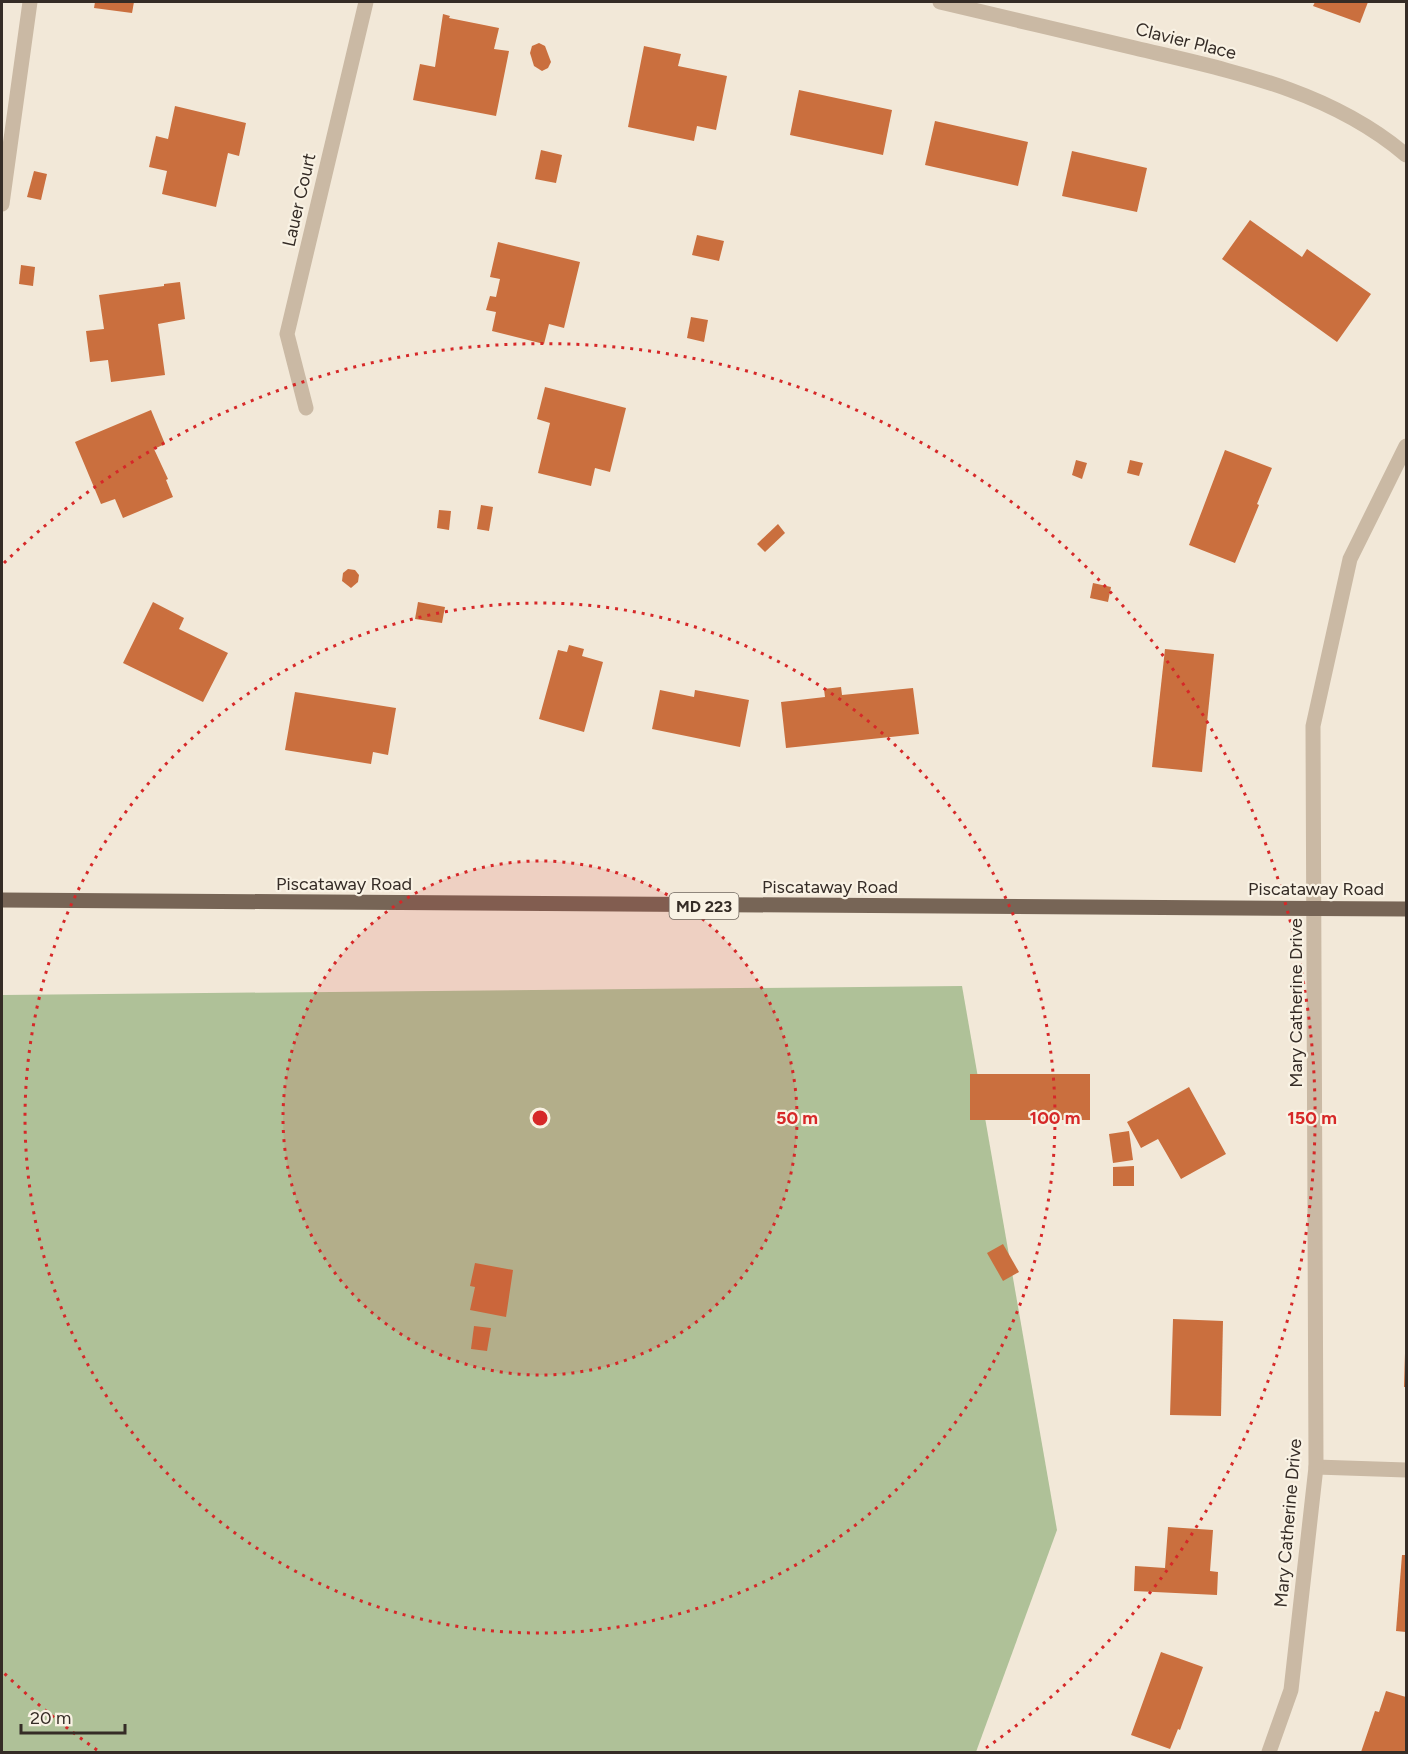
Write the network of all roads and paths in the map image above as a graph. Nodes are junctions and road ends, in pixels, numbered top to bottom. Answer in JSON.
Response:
{"nodes":[{"id":1,"x":366,"y":2,"type":"edge"},
{"id":2,"x":940,"y":2,"type":"edge"},
{"id":3,"x":27,"y":3,"type":"edge"},
{"id":4,"x":1407,"y":155,"type":"edge"},
{"id":5,"x":2,"y":204,"type":"edge"},
{"id":6,"x":306,"y":408,"type":"dead end"},
{"id":7,"x":1407,"y":446,"type":"edge"},
{"id":8,"x":2,"y":900,"type":"edge"},
{"id":9,"x":1315,"y":909,"type":"junction"},
{"id":10,"x":1407,"y":909,"type":"edge"},
{"id":11,"x":1316,"y":1467,"type":"junction"},
{"id":12,"x":1407,"y":1470,"type":"edge"},
{"id":13,"x":1269,"y":1752,"type":"edge"}],
"edges":[{"from":1,"to":6,"type":"street","name":"Lauer Court"},
{"from":2,"to":4,"type":"street","name":"Clavier Place"},
{"from":3,"to":5,"type":"street"},
{"from":7,"to":9,"type":"street","name":"Mary Catherine Drive"},
{"from":8,"to":9,"type":"main road","name":"Piscataway Road","number":"MD 223"},
{"from":9,"to":10,"type":"main road","name":"Piscataway Road","number":"MD 223"},
{"from":9,"to":11,"type":"street","name":"Mary Catherine Drive"},
{"from":11,"to":12,"type":"street"},
{"from":11,"to":13,"type":"street","name":"Mary Catherine Drive"}]}
